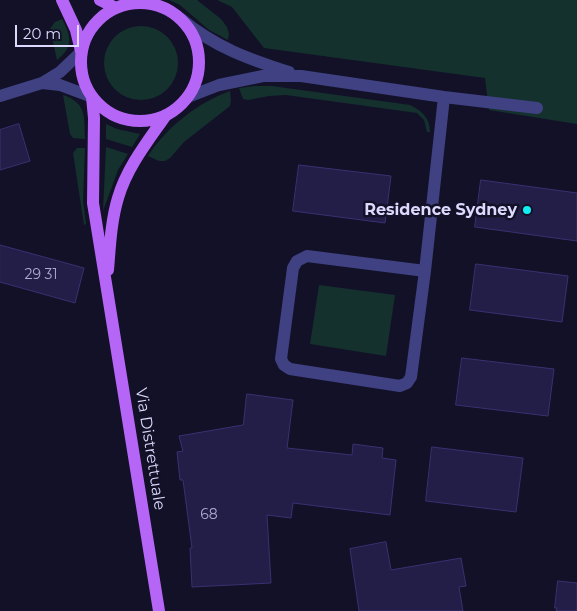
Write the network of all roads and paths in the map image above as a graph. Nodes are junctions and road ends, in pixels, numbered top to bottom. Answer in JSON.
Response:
{"nodes":[{"id":1,"x":62,"y":0,"type":"edge"},
{"id":2,"x":100,"y":0,"type":"edge"},
{"id":3,"x":116,"y":8,"type":"junction"},
{"id":4,"x":181,"y":19,"type":"junction"},
{"id":5,"x":82,"y":52,"type":"junction"},
{"id":6,"x":301,"y":76,"type":"junction"},
{"id":7,"x":42,"y":83,"type":"junction"},
{"id":8,"x":0,"y":96,"type":"edge"},
{"id":9,"x":444,"y":96,"type":"junction"},
{"id":10,"x":92,"y":97,"type":"junction"},
{"id":11,"x":188,"y":97,"type":"junction"},
{"id":12,"x":537,"y":108,"type":"dead end"},
{"id":13,"x":166,"y":115,"type":"junction"},
{"id":14,"x":425,"y":271,"type":"junction"},
{"id":15,"x":106,"y":292,"type":"junction"},
{"id":16,"x":159,"y":611,"type":"edge"}],
"edges":[{"from":1,"to":5,"type":"main road"},
{"from":2,"to":3,"type":"main road"},
{"from":3,"to":4,"type":"main road"},
{"from":3,"to":5,"type":"main road"},
{"from":4,"to":6,"type":"street"},
{"from":4,"to":11,"type":"main road"},
{"from":5,"to":7,"type":"street"},
{"from":5,"to":10,"type":"main road"},
{"from":6,"to":9,"type":"street"},
{"from":6,"to":11,"type":"street"},
{"from":7,"to":8,"type":"street"},
{"from":7,"to":10,"type":"street"},
{"from":9,"to":12,"type":"street"},
{"from":9,"to":14,"type":"street"},
{"from":10,"to":13,"type":"main road"},
{"from":10,"to":15,"type":"main road"},
{"from":11,"to":13,"type":"main road"},
{"from":13,"to":15,"type":"main road"},
{"from":14,"to":14,"type":"street"},
{"from":15,"to":16,"type":"main road","name":"Via Distrettuale"}]}
